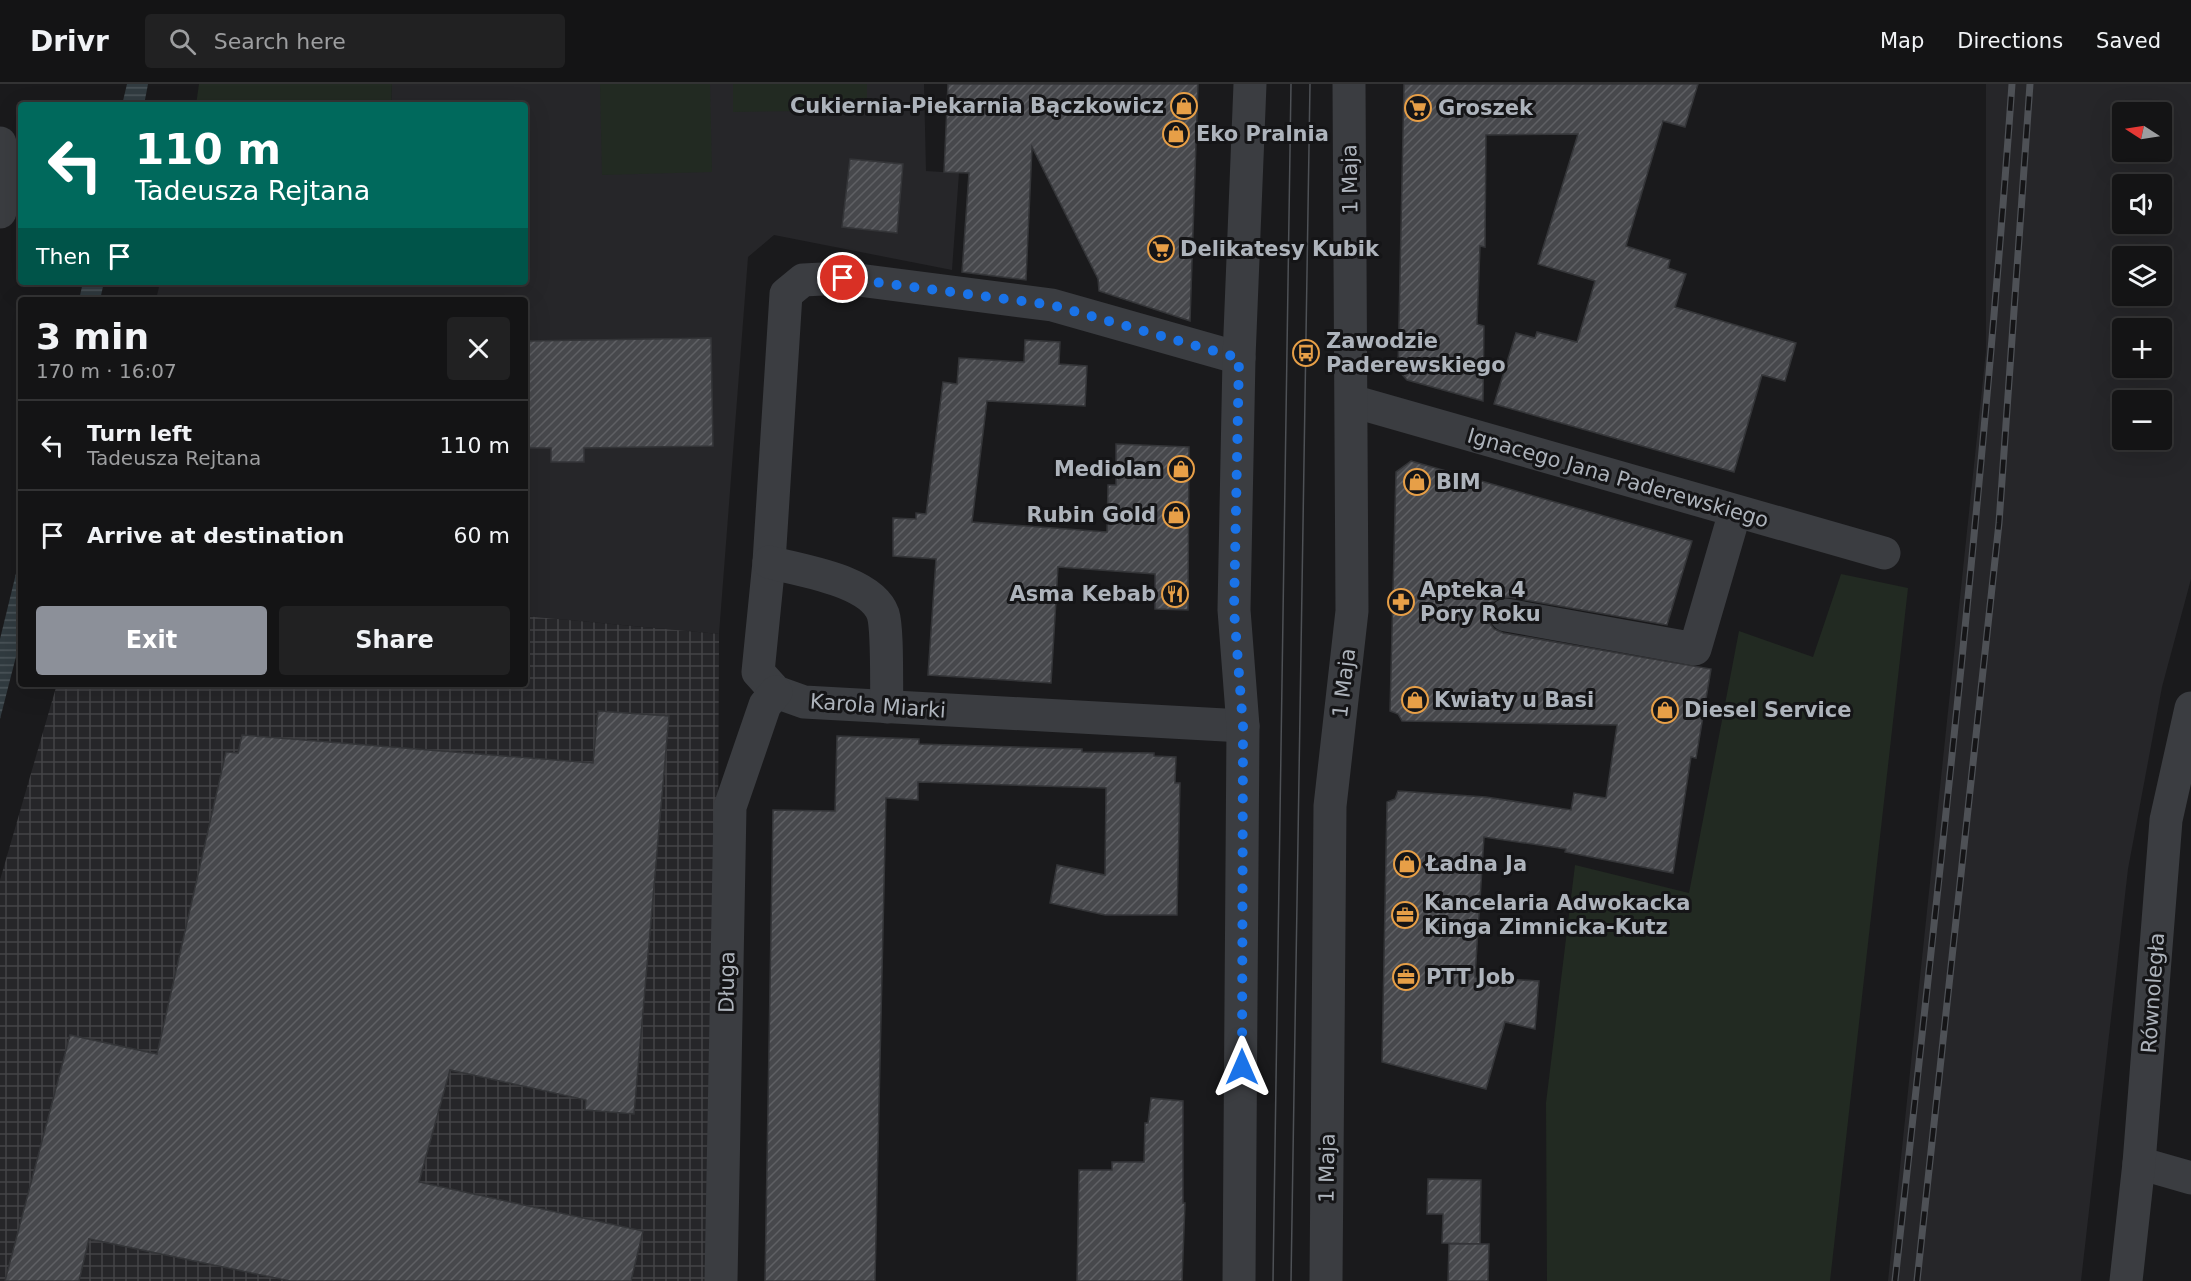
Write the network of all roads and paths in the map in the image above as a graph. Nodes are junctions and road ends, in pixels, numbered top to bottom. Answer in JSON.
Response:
{"nodes":[{"id":1,"x":1250,"y":84,"type":"edge"},
{"id":2,"x":1349,"y":84,"type":"edge"},
{"id":3,"x":0,"y":143,"type":"edge"},
{"id":4,"x":0,"y":212,"type":"edge"},
{"id":5,"x":1239,"y":358,"type":"junction"},
{"id":6,"x":1352,"y":400,"type":"junction"},
{"id":7,"x":1735,"y":512,"type":"junction"},
{"id":8,"x":1884,"y":553,"type":"dead end"},
{"id":9,"x":769,"y":562,"type":"junction"},
{"id":10,"x":1506,"y":615,"type":"dead end"},
{"id":11,"x":776,"y":692,"type":"junction"},
{"id":12,"x":887,"y":707,"type":"junction"},
{"id":13,"x":2191,"y":708,"type":"edge"},
{"id":14,"x":1243,"y":726,"type":"junction"},
{"id":15,"x":2139,"y":1162,"type":"junction"},
{"id":16,"x":2191,"y":1178,"type":"edge"},
{"id":17,"x":721,"y":1281,"type":"edge"},
{"id":18,"x":1239,"y":1281,"type":"edge"},
{"id":19,"x":1326,"y":1281,"type":"edge"},
{"id":20,"x":2126,"y":1281,"type":"edge"}],
"edges":[{"from":1,"to":5,"type":"street"},
{"from":2,"to":6,"type":"street","name":"1 Maja"},
{"from":3,"to":4,"type":"street"},
{"from":5,"to":9,"type":"street"},
{"from":5,"to":14,"type":"street"},
{"from":6,"to":7,"type":"street","name":"Ignacego Jana Paderewskiego"},
{"from":6,"to":19,"type":"street","name":"1 Maja"},
{"from":7,"to":8,"type":"street","name":"Ignacego Jana Paderewskiego"},
{"from":7,"to":10,"type":"street"},
{"from":9,"to":11,"type":"street"},
{"from":9,"to":12,"type":"street"},
{"from":11,"to":12,"type":"street","name":"Karola Miarki"},
{"from":11,"to":17,"type":"street","name":"Długa"},
{"from":12,"to":14,"type":"street","name":"Karola Miarki"},
{"from":13,"to":15,"type":"street","name":"Równoległa"},
{"from":14,"to":18,"type":"street"},
{"from":15,"to":16,"type":"street"},
{"from":15,"to":20,"type":"street","name":"Równoległa"}]}
